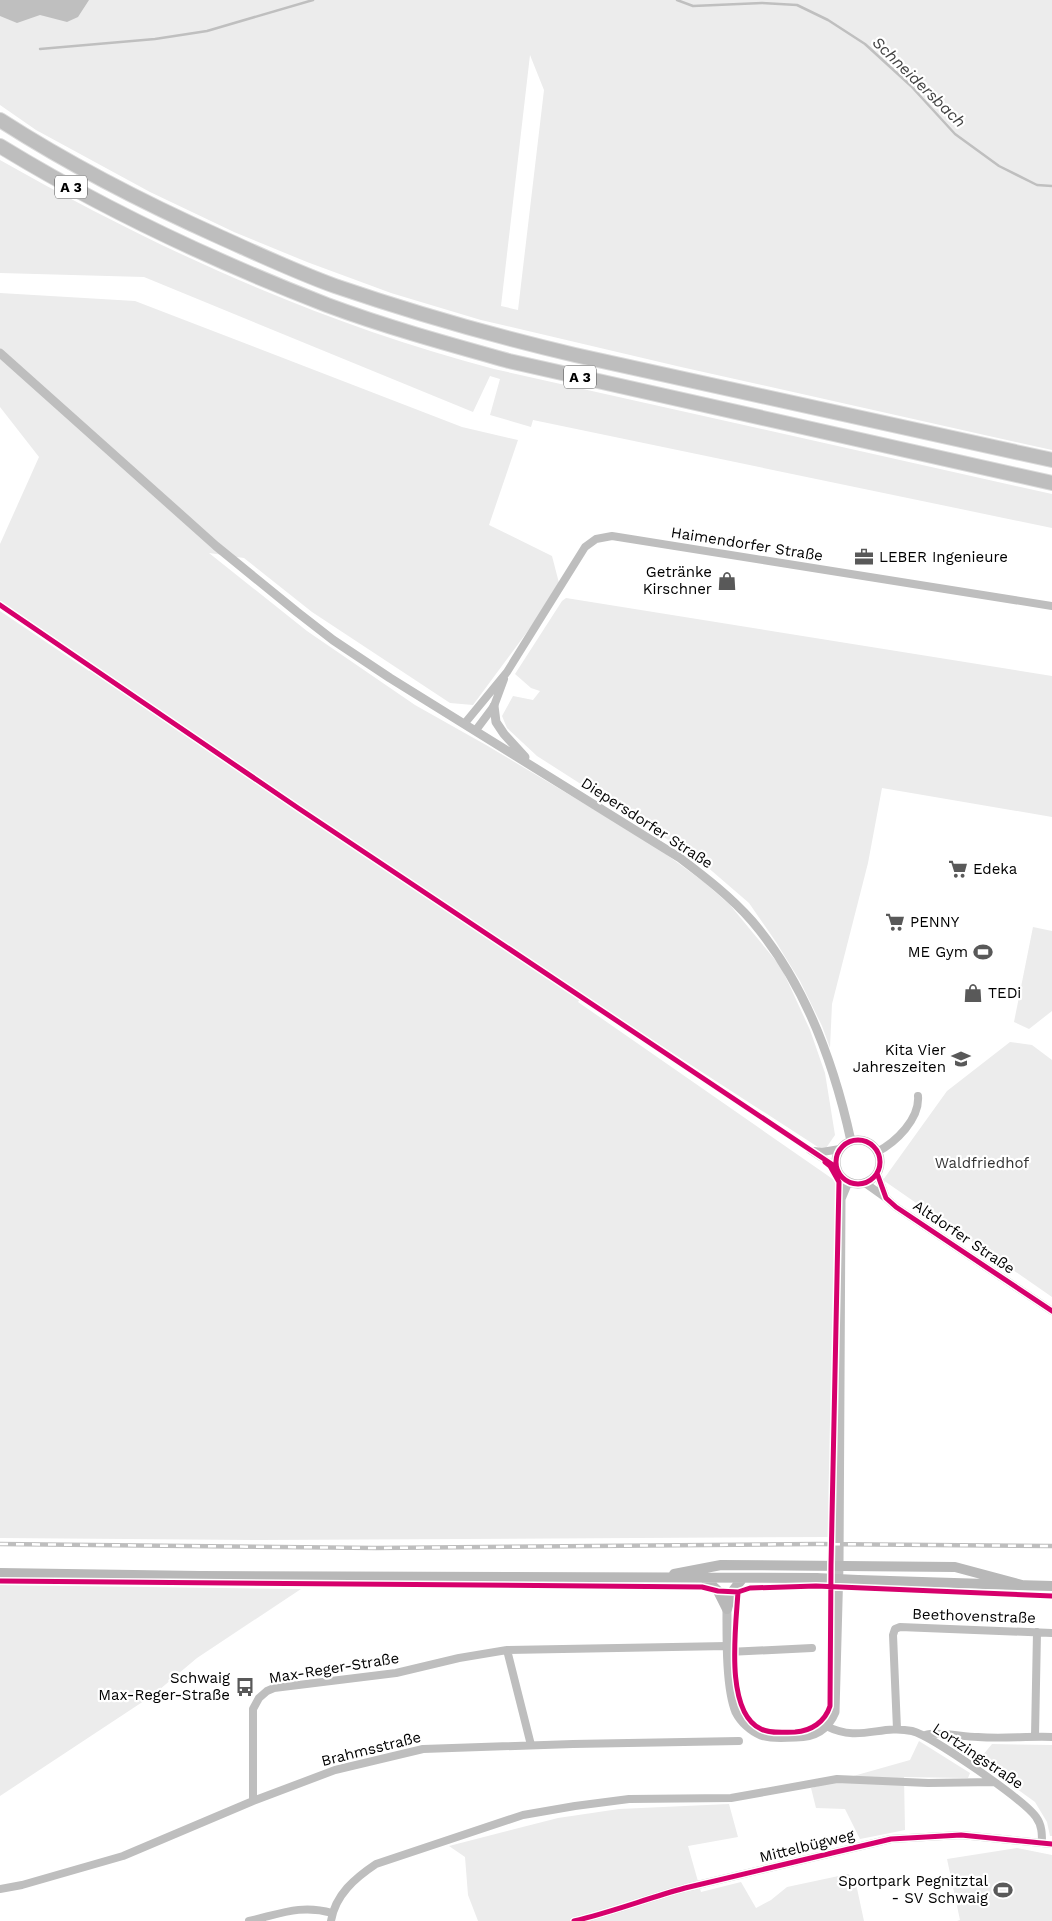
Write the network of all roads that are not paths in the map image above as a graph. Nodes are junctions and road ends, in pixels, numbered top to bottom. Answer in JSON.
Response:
{"nodes":[{"id":1,"x":0,"y":120,"type":"edge"},
{"id":2,"x":0,"y":146,"type":"edge"},
{"id":3,"x":0,"y":353,"type":"edge"},
{"id":4,"x":1052,"y":460,"type":"edge"},
{"id":5,"x":1052,"y":482,"type":"edge"},
{"id":6,"x":1052,"y":606,"type":"edge"},
{"id":7,"x":507,"y":672,"type":"junction"},
{"id":8,"x":494,"y":706,"type":"junction"},
{"id":9,"x":465,"y":723,"type":"junction"},
{"id":10,"x":476,"y":730,"type":"junction"},
{"id":11,"x":534,"y":766,"type":"junction"},
{"id":12,"x":918,"y":1096,"type":"dead end"},
{"id":13,"x":851,"y":1142,"type":"junction"},
{"id":14,"x":840,"y":1149,"type":"junction"},
{"id":15,"x":877,"y":1152,"type":"junction"},
{"id":16,"x":836,"y":1167,"type":"junction"},
{"id":17,"x":877,"y":1173,"type":"junction"},
{"id":18,"x":848,"y":1182,"type":"junction"},
{"id":19,"x":865,"y":1183,"type":"junction"},
{"id":20,"x":886,"y":1198,"type":"junction"},
{"id":21,"x":1052,"y":1311,"type":"edge"},
{"id":22,"x":839,"y":1565,"type":"junction"},
{"id":23,"x":0,"y":1573,"type":"edge"},
{"id":24,"x":651,"y":1578,"type":"junction"},
{"id":25,"x":742,"y":1578,"type":"junction"},
{"id":26,"x":705,"y":1579,"type":"junction"},
{"id":27,"x":1022,"y":1585,"type":"junction"},
{"id":28,"x":1052,"y":1586,"type":"edge"},
{"id":29,"x":727,"y":1609,"type":"junction"},
{"id":30,"x":1036,"y":1632,"type":"junction"},
{"id":31,"x":1052,"y":1633,"type":"edge"},
{"id":32,"x":812,"y":1648,"type":"dead end"},
{"id":33,"x":727,"y":1649,"type":"junction"},
{"id":34,"x":507,"y":1650,"type":"junction"},
{"id":35,"x":826,"y":1726,"type":"junction"},
{"id":36,"x":897,"y":1729,"type":"junction"},
{"id":37,"x":925,"y":1735,"type":"junction"},
{"id":38,"x":1035,"y":1736,"type":"junction"},
{"id":39,"x":1052,"y":1737,"type":"edge"},
{"id":40,"x":740,"y":1741,"type":"dead end"},
{"id":41,"x":532,"y":1744,"type":"junction"},
{"id":42,"x":994,"y":1782,"type":"junction"},
{"id":43,"x":253,"y":1801,"type":"junction"},
{"id":44,"x":1042,"y":1843,"type":"junction"},
{"id":45,"x":1052,"y":1844,"type":"edge"},
{"id":46,"x":0,"y":1889,"type":"edge"},
{"id":47,"x":332,"y":1917,"type":"edge"},
{"id":48,"x":250,"y":1921,"type":"edge"},
{"id":49,"x":574,"y":1921,"type":"edge"}],
"edges":[{"from":1,"to":4,"type":"highway","number":"A 3"},
{"from":2,"to":5,"type":"highway","number":"A 3"},
{"from":3,"to":9,"type":"street","name":"Diepersdorfer Straße"},
{"from":6,"to":7,"type":"street","name":"Haimendorfer Straße"},
{"from":7,"to":8,"type":"street","name":"Haimendorfer Straße"},
{"from":7,"to":9,"type":"street","name":"Haimendorfer Straße"},
{"from":8,"to":10,"type":"street","name":"Haimendorfer Straße"},
{"from":8,"to":11,"type":"street"},
{"from":9,"to":10,"type":"street","name":"Diepersdorfer Straße"},
{"from":10,"to":11,"type":"street","name":"Diepersdorfer Straße"},
{"from":11,"to":13,"type":"street","name":"Diepersdorfer Straße"},
{"from":12,"to":15,"type":"street"},
{"from":13,"to":14,"type":"street"},
{"from":13,"to":15,"type":"street"},
{"from":14,"to":16,"type":"street"},
{"from":14,"to":16,"type":"street"},
{"from":15,"to":17,"type":"street"},
{"from":16,"to":18,"type":"street"},
{"from":17,"to":19,"type":"street"},
{"from":17,"to":20,"type":"street"},
{"from":18,"to":19,"type":"street"},
{"from":18,"to":22,"type":"street"},
{"from":19,"to":20,"type":"street","name":"Altdorfer Straße"},
{"from":20,"to":21,"type":"street","name":"Altdorfer Straße"},
{"from":22,"to":24,"type":"main road"},
{"from":22,"to":27,"type":"main road"},
{"from":22,"to":35,"type":"street"},
{"from":23,"to":24,"type":"main road"},
{"from":24,"to":26,"type":"main road"},
{"from":25,"to":26,"type":"main road"},
{"from":25,"to":27,"type":"main road","bridge":true},
{"from":25,"to":29,"type":"main road"},
{"from":26,"to":29,"type":"main road"},
{"from":27,"to":28,"type":"main road"},
{"from":29,"to":33,"type":"street"},
{"from":30,"to":31,"type":"street","name":"Beethovenstraße"},
{"from":30,"to":36,"type":"street","name":"Beethovenstraße"},
{"from":30,"to":38,"type":"street"},
{"from":32,"to":33,"type":"street"},
{"from":33,"to":34,"type":"street","name":"Max-Reger-Straße"},
{"from":33,"to":35,"type":"street"},
{"from":34,"to":41,"type":"street"},
{"from":34,"to":43,"type":"street","name":"Max-Reger-Straße"},
{"from":35,"to":36,"type":"street","name":"Lortzingstraße"},
{"from":36,"to":37,"type":"street","name":"Lortzingstraße"},
{"from":37,"to":38,"type":"street"},
{"from":37,"to":42,"type":"street","name":"Lortzingstraße"},
{"from":38,"to":39,"type":"street"},
{"from":40,"to":41,"type":"street","name":"Brahmsstraße"},
{"from":41,"to":43,"type":"street","name":"Brahmsstraße"},
{"from":42,"to":44,"type":"street","name":"Lortzingstraße"},
{"from":42,"to":47,"type":"street"},
{"from":43,"to":46,"type":"street"},
{"from":44,"to":45,"type":"street","name":"Mittelbügweg"},
{"from":44,"to":49,"type":"street","name":"Mittelbügweg"},
{"from":47,"to":48,"type":"street"}]}
